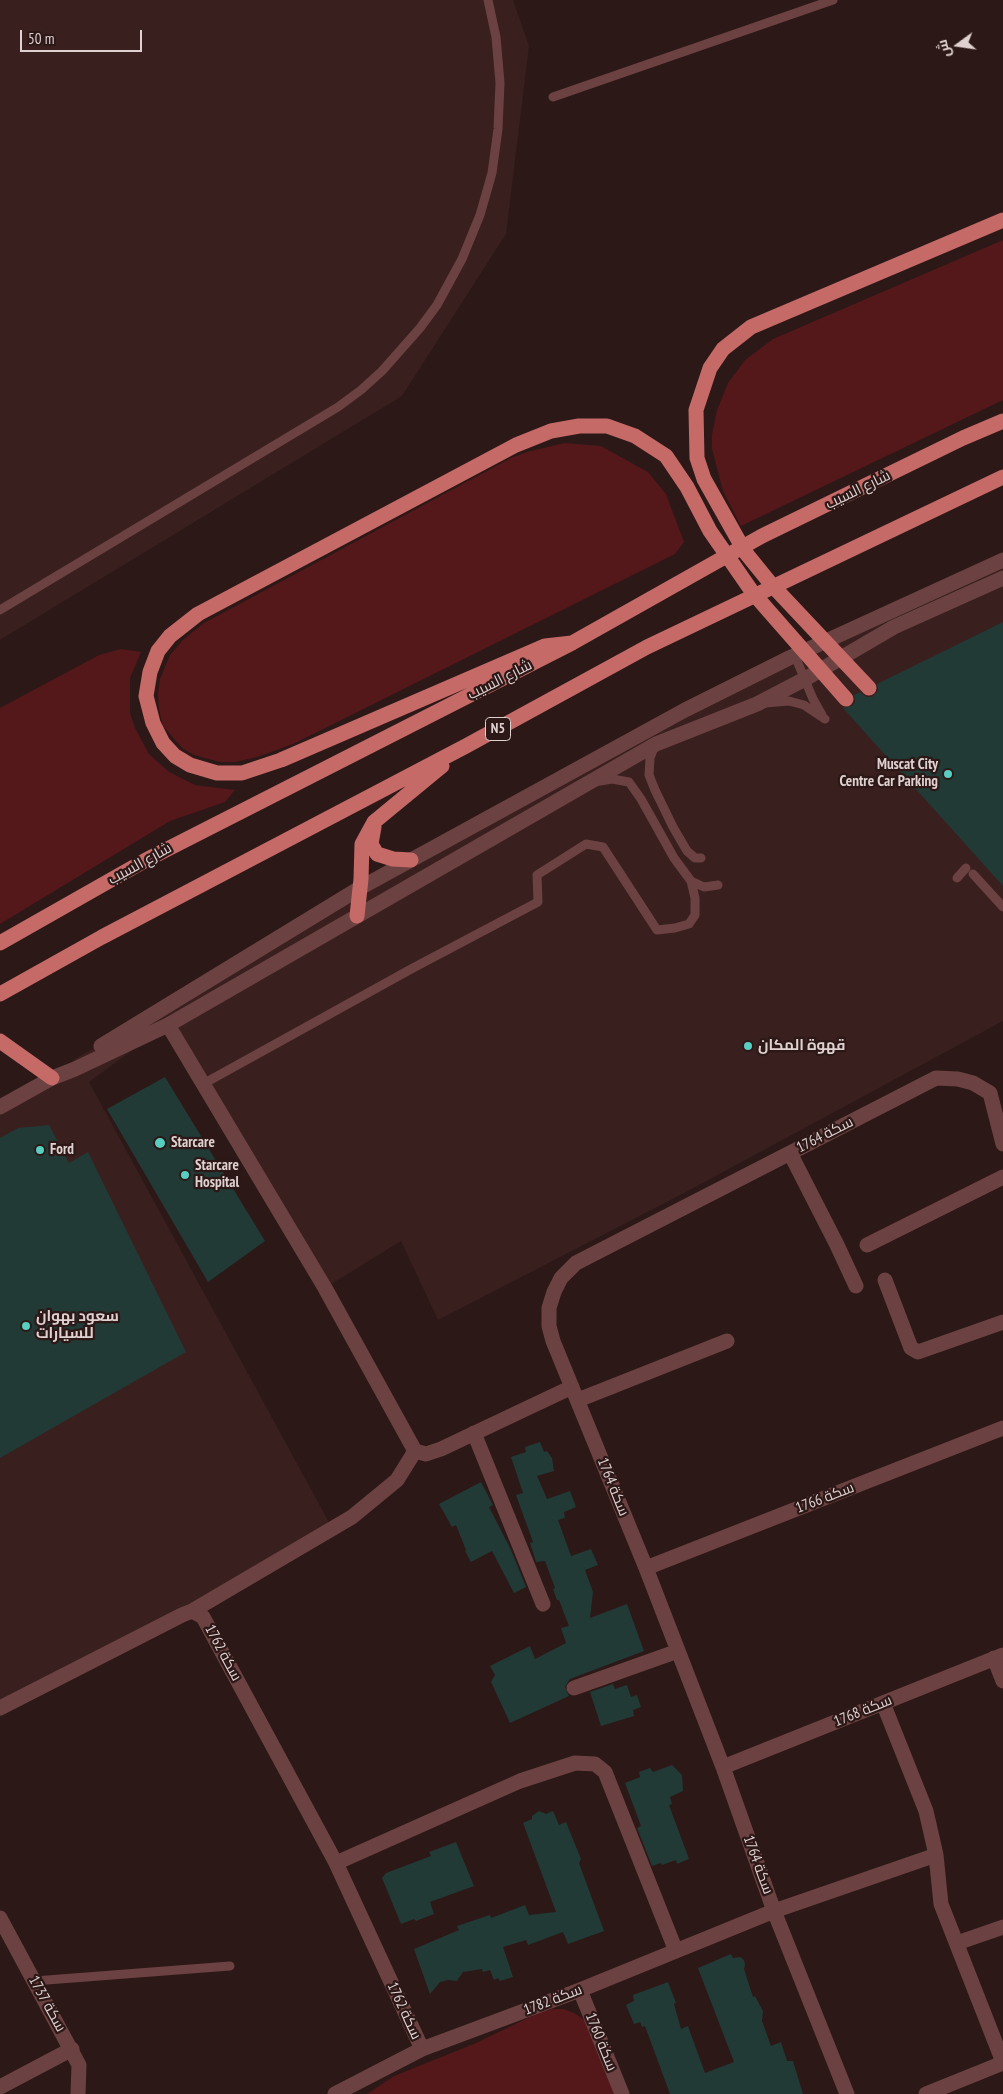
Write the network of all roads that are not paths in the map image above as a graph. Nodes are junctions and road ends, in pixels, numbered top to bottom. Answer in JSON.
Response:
{"nodes":[{"id":1,"x":488,"y":0,"type":"edge"},
{"id":2,"x":833,"y":0,"type":"edge"},
{"id":3,"x":552,"y":97,"type":"dead end"},
{"id":4,"x":1003,"y":220,"type":"edge"},
{"id":5,"x":1003,"y":413,"type":"edge"},
{"id":6,"x":1003,"y":421,"type":"edge"},
{"id":7,"x":963,"y":438,"type":"junction"},
{"id":8,"x":1003,"y":477,"type":"edge"},
{"id":9,"x":1003,"y":560,"type":"edge"},
{"id":10,"x":1001,"y":580,"type":"edge"},
{"id":11,"x":0,"y":610,"type":"edge"},
{"id":12,"x":572,"y":643,"type":"junction"},
{"id":13,"x":795,"y":656,"type":"junction"},
{"id":14,"x":805,"y":679,"type":"junction"},
{"id":15,"x":869,"y":688,"type":"dead end"},
{"id":16,"x":846,"y":699,"type":"dead end"},
{"id":17,"x":757,"y":704,"type":"junction"},
{"id":18,"x":656,"y":744,"type":"junction"},
{"id":19,"x":466,"y":746,"type":"junction"},
{"id":20,"x":580,"y":786,"type":"junction"},
{"id":21,"x":374,"y":822,"type":"junction"},
{"id":22,"x":701,"y":858,"type":"dead end"},
{"id":23,"x":411,"y":860,"type":"junction"},
{"id":24,"x":957,"y":878,"type":"dead end"},
{"id":25,"x":691,"y":881,"type":"junction"},
{"id":26,"x":718,"y":885,"type":"dead end"},
{"id":27,"x":360,"y":888,"type":"junction"},
{"id":28,"x":1003,"y":907,"type":"edge"},
{"id":29,"x":357,"y":916,"type":"junction"},
{"id":30,"x":0,"y":943,"type":"edge"},
{"id":31,"x":0,"y":994,"type":"edge"},
{"id":32,"x":168,"y":1025,"type":"junction"},
{"id":33,"x":0,"y":1041,"type":"edge"},
{"id":34,"x":52,"y":1078,"type":"junction"},
{"id":35,"x":203,"y":1084,"type":"junction"},
{"id":36,"x":997,"y":1092,"type":"edge"},
{"id":37,"x":0,"y":1107,"type":"edge"},
{"id":38,"x":1003,"y":1144,"type":"edge"},
{"id":39,"x":790,"y":1153,"type":"junction"},
{"id":40,"x":1003,"y":1178,"type":"edge"},
{"id":41,"x":867,"y":1245,"type":"dead end"},
{"id":42,"x":885,"y":1280,"type":"dead end"},
{"id":43,"x":856,"y":1286,"type":"dead end"},
{"id":44,"x":1003,"y":1322,"type":"edge"},
{"id":45,"x":727,"y":1342,"type":"dead end"},
{"id":46,"x":575,"y":1394,"type":"junction"},
{"id":47,"x":1003,"y":1428,"type":"edge"},
{"id":48,"x":474,"y":1434,"type":"junction"},
{"id":49,"x":415,"y":1451,"type":"junction"},
{"id":50,"x":646,"y":1568,"type":"junction"},
{"id":51,"x":543,"y":1604,"type":"dead end"},
{"id":52,"x":192,"y":1612,"type":"junction"},
{"id":53,"x":678,"y":1651,"type":"junction"},
{"id":54,"x":999,"y":1656,"type":"edge"},
{"id":55,"x":1003,"y":1680,"type":"edge"},
{"id":56,"x":574,"y":1688,"type":"dead end"},
{"id":57,"x":883,"y":1703,"type":"junction"},
{"id":58,"x":0,"y":1708,"type":"edge"},
{"id":59,"x":723,"y":1767,"type":"junction"},
{"id":60,"x":936,"y":1855,"type":"junction"},
{"id":61,"x":336,"y":1863,"type":"junction"},
{"id":62,"x":774,"y":1911,"type":"junction"},
{"id":63,"x":0,"y":1918,"type":"edge"},
{"id":64,"x":1003,"y":1927,"type":"edge"},
{"id":65,"x":957,"y":1944,"type":"junction"},
{"id":66,"x":676,"y":1951,"type":"junction"},
{"id":67,"x":230,"y":1966,"type":"dead end"},
{"id":68,"x":34,"y":1981,"type":"junction"},
{"id":69,"x":580,"y":1990,"type":"junction"},
{"id":70,"x":72,"y":2050,"type":"junction"},
{"id":71,"x":422,"y":2050,"type":"junction"},
{"id":72,"x":1003,"y":2062,"type":"edge"},
{"id":73,"x":0,"y":2087,"type":"edge"},
{"id":74,"x":78,"y":2094,"type":"edge"},
{"id":75,"x":335,"y":2094,"type":"edge"},
{"id":76,"x":622,"y":2094,"type":"edge"},
{"id":77,"x":847,"y":2094,"type":"edge"},
{"id":78,"x":926,"y":2094,"type":"edge"}],
"edges":[{"from":1,"to":11,"type":"lane"},
{"from":2,"to":3,"type":"lane"},
{"from":4,"to":15,"type":"highway"},
{"from":5,"to":7,"type":"highway"},
{"from":6,"to":7,"type":"highway","name":"شارع السيب"},
{"from":7,"to":12,"type":"highway","name":"شارع السيب"},
{"from":8,"to":19,"type":"highway","number":"N5"},
{"from":9,"to":13,"type":"street"},
{"from":10,"to":14,"type":"street"},
{"from":12,"to":16,"type":"highway"},
{"from":12,"to":30,"type":"highway","name":"شارع السيب"},
{"from":13,"to":14,"type":"lane"},
{"from":13,"to":23,"type":"street"},
{"from":14,"to":17,"type":"street"},
{"from":14,"to":17,"type":"lane"},
{"from":17,"to":18,"type":"street"},
{"from":18,"to":20,"type":"street"},
{"from":18,"to":22,"type":"lane"},
{"from":19,"to":21,"type":"highway"},
{"from":19,"to":31,"type":"highway","number":"N5"},
{"from":20,"to":25,"type":"lane"},
{"from":20,"to":29,"type":"street"},
{"from":21,"to":23,"type":"highway"},
{"from":21,"to":27,"type":"highway"},
{"from":23,"to":27,"type":"street"},
{"from":24,"to":28,"type":"lane"},
{"from":25,"to":26,"type":"lane"},
{"from":25,"to":35,"type":"lane"},
{"from":27,"to":29,"type":"highway"},
{"from":27,"to":34,"type":"street"},
{"from":29,"to":32,"type":"street"},
{"from":32,"to":34,"type":"street"},
{"from":32,"to":35,"type":"street"},
{"from":33,"to":34,"type":"highway"},
{"from":34,"to":37,"type":"street"},
{"from":35,"to":49,"type":"street"},
{"from":36,"to":38,"type":"street"},
{"from":36,"to":39,"type":"street","name":"سكة 1764"},
{"from":39,"to":43,"type":"street"},
{"from":39,"to":46,"type":"street","name":"سكة 1764"},
{"from":40,"to":41,"type":"street"},
{"from":42,"to":44,"type":"street"},
{"from":45,"to":46,"type":"street"},
{"from":46,"to":48,"type":"street"},
{"from":46,"to":50,"type":"street","name":"سكة 1764"},
{"from":47,"to":50,"type":"street","name":"سكة 1766"},
{"from":48,"to":49,"type":"street"},
{"from":48,"to":51,"type":"street"},
{"from":49,"to":52,"type":"street"},
{"from":50,"to":53,"type":"street","name":"سكة 1764"},
{"from":52,"to":58,"type":"street","name":"سكة 1762"},
{"from":52,"to":61,"type":"street","name":"سكة 1762"},
{"from":53,"to":56,"type":"street"},
{"from":53,"to":59,"type":"street","name":"سكة 1764"},
{"from":54,"to":55,"type":"street"},
{"from":54,"to":57,"type":"street","name":"سكة 1768"},
{"from":57,"to":59,"type":"street","name":"سكة 1768"},
{"from":57,"to":60,"type":"street"},
{"from":59,"to":62,"type":"street","name":"سكة 1764"},
{"from":60,"to":62,"type":"street","name":"سكة 1782"},
{"from":60,"to":65,"type":"street"},
{"from":61,"to":66,"type":"street"},
{"from":61,"to":71,"type":"street","name":"سكة 1762"},
{"from":62,"to":66,"type":"street","name":"سكة 1782"},
{"from":62,"to":77,"type":"street","name":"سكة 1764"},
{"from":63,"to":68,"type":"street","name":"سكة 1737"},
{"from":64,"to":65,"type":"street"},
{"from":65,"to":72,"type":"street"},
{"from":66,"to":69,"type":"street","name":"سكة 1782"},
{"from":67,"to":68,"type":"lane"},
{"from":68,"to":70,"type":"street","name":"سكة 1737"},
{"from":69,"to":71,"type":"street","name":"سكة 1782"},
{"from":69,"to":76,"type":"street","name":"سكة 1760"},
{"from":70,"to":73,"type":"street"},
{"from":70,"to":74,"type":"street","name":"سكة 1737"},
{"from":71,"to":75,"type":"street","name":"سكة 1782"},
{"from":72,"to":78,"type":"street"}]}
